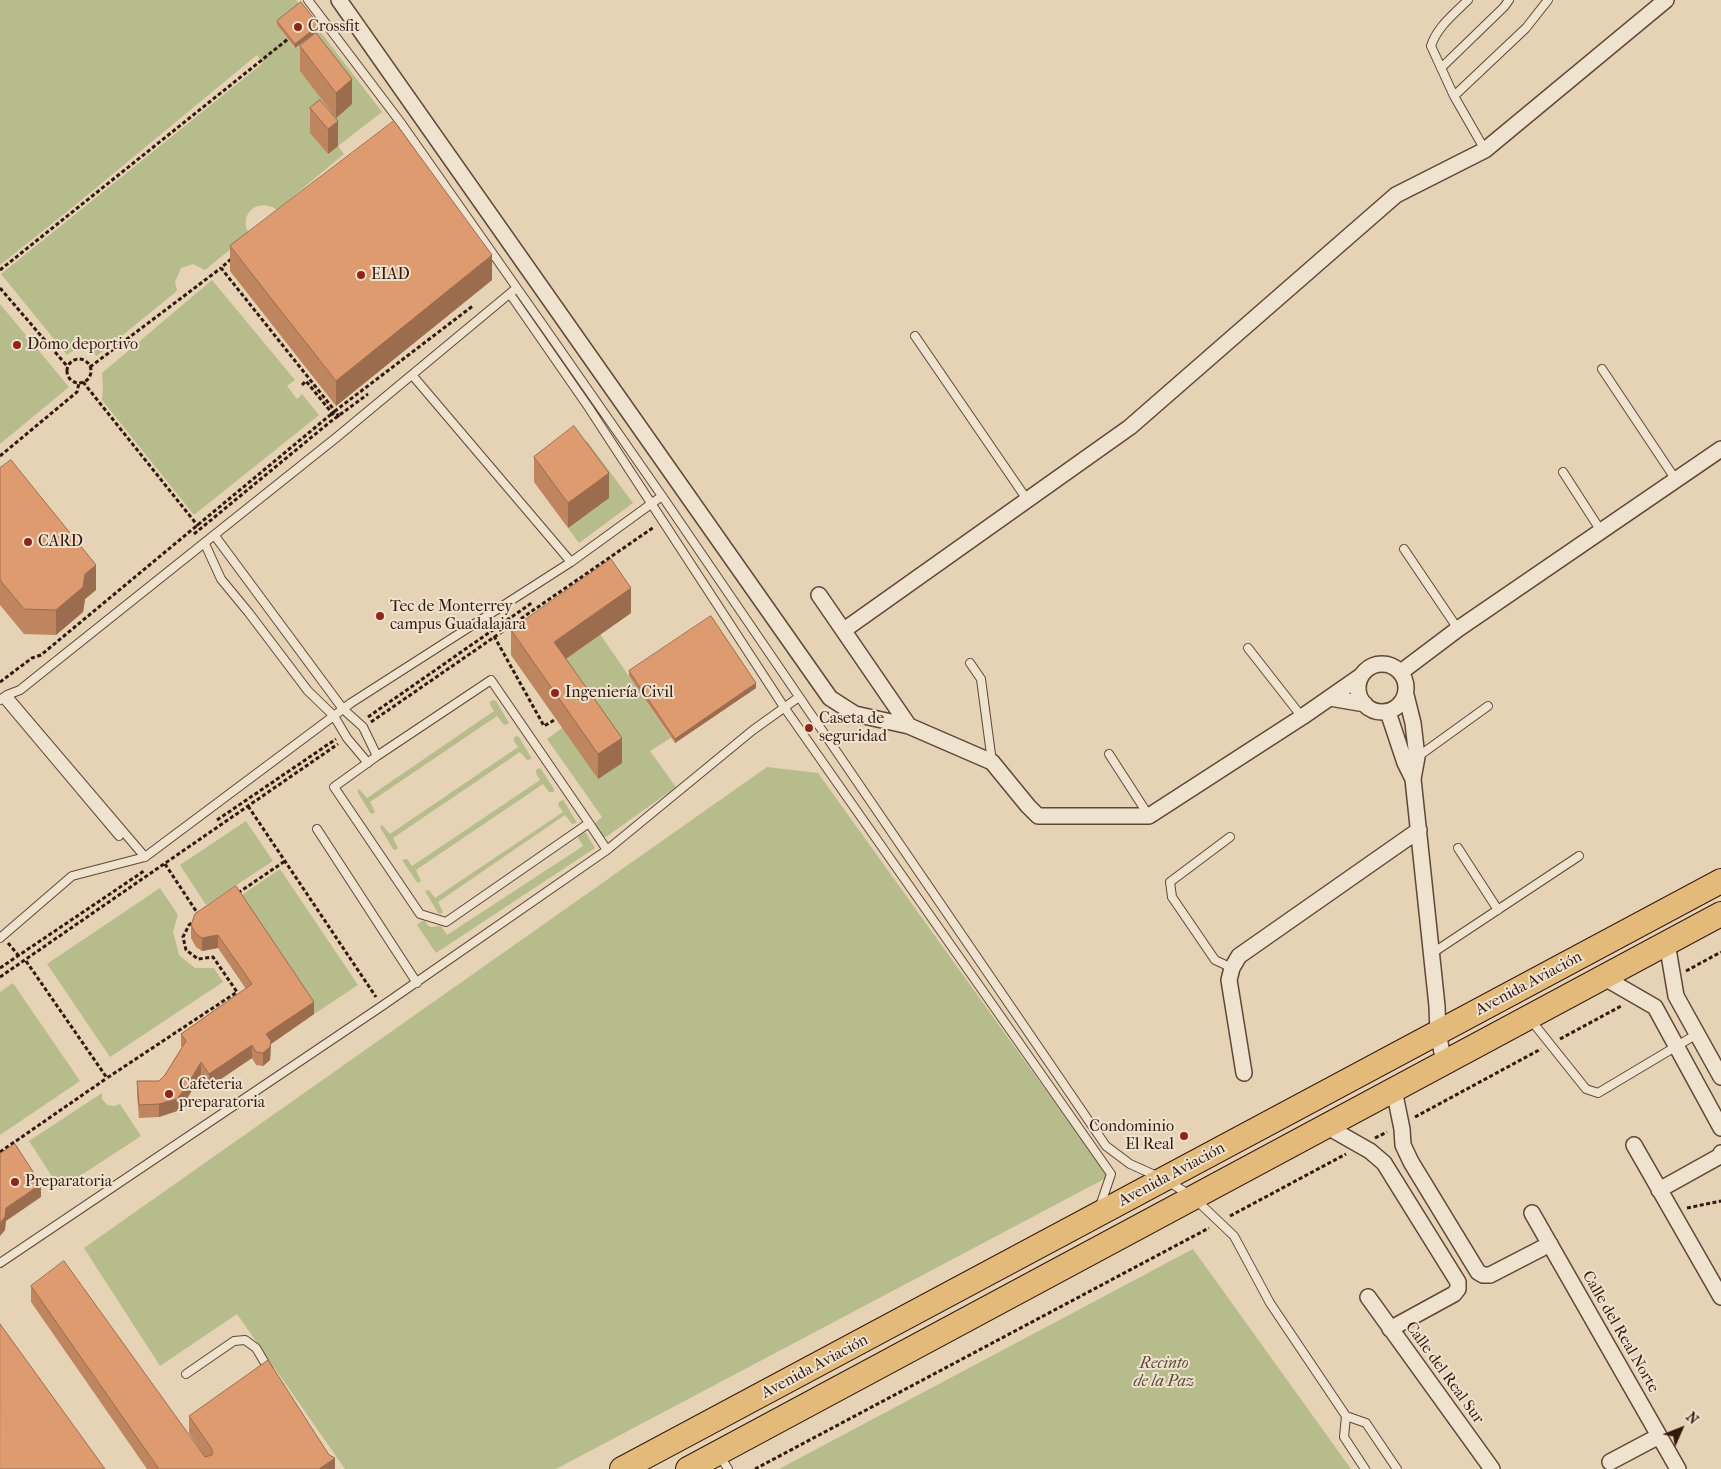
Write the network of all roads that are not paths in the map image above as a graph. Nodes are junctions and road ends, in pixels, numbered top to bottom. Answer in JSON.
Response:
{"nodes":[{"id":1,"x":308,"y":0,"type":"edge"},
{"id":2,"x":339,"y":0,"type":"edge"},
{"id":3,"x":1468,"y":0,"type":"edge"},
{"id":4,"x":1510,"y":0,"type":"edge"},
{"id":5,"x":1548,"y":0,"type":"edge"},
{"id":6,"x":1666,"y":0,"type":"edge"},
{"id":7,"x":1441,"y":68,"type":"junction"},
{"id":8,"x":1454,"y":96,"type":"junction"},
{"id":9,"x":1485,"y":150,"type":"junction"},
{"id":10,"x":517,"y":287,"type":"junction"},
{"id":11,"x":510,"y":294,"type":"junction"},
{"id":12,"x":915,"y":336,"type":"dead end"},
{"id":13,"x":1602,"y":369,"type":"dead end"},
{"id":14,"x":413,"y":376,"type":"junction"},
{"id":15,"x":1721,"y":449,"type":"edge"},
{"id":16,"x":1563,"y":472,"type":"dead end"},
{"id":17,"x":1676,"y":480,"type":"junction"},
{"id":18,"x":662,"y":496,"type":"junction"},
{"id":19,"x":1028,"y":501,"type":"junction"},
{"id":20,"x":651,"y":503,"type":"junction"},
{"id":21,"x":1601,"y":531,"type":"junction"},
{"id":22,"x":210,"y":540,"type":"junction"},
{"id":23,"x":1404,"y":549,"type":"dead end"},
{"id":24,"x":570,"y":562,"type":"junction"},
{"id":25,"x":818,"y":595,"type":"dead end"},
{"id":26,"x":1458,"y":629,"type":"junction"},
{"id":27,"x":844,"y":630,"type":"junction"},
{"id":28,"x":1248,"y":648,"type":"dead end"},
{"id":29,"x":970,"y":663,"type":"dead end"},
{"id":30,"x":1401,"y":672,"type":"junction"},
{"id":31,"x":1361,"y":676,"type":"junction"},
{"id":32,"x":1406,"y":695,"type":"junction"},
{"id":33,"x":799,"y":697,"type":"junction"},
{"id":34,"x":3,"y":698,"type":"edge"},
{"id":35,"x":1330,"y":698,"type":"junction"},
{"id":36,"x":1364,"y":704,"type":"junction"},
{"id":37,"x":1488,"y":706,"type":"dead end"},
{"id":38,"x":784,"y":707,"type":"junction"},
{"id":39,"x":344,"y":709,"type":"junction"},
{"id":40,"x":1388,"y":712,"type":"junction"},
{"id":41,"x":334,"y":716,"type":"junction"},
{"id":42,"x":1302,"y":717,"type":"junction"},
{"id":43,"x":909,"y":726,"type":"junction"},
{"id":44,"x":1109,"y":754,"type":"dead end"},
{"id":45,"x":377,"y":756,"type":"junction"},
{"id":46,"x":1411,"y":760,"type":"junction"},
{"id":47,"x":368,"y":762,"type":"junction"},
{"id":48,"x":992,"y":762,"type":"junction"},
{"id":49,"x":1149,"y":816,"type":"junction"},
{"id":50,"x":589,"y":824,"type":"junction"},
{"id":51,"x":317,"y":829,"type":"dead end"},
{"id":52,"x":1419,"y":830,"type":"junction"},
{"id":53,"x":119,"y":836,"type":"dead end"},
{"id":54,"x":1230,"y":837,"type":"dead end"},
{"id":55,"x":1458,"y":848,"type":"dead end"},
{"id":56,"x":606,"y":850,"type":"junction"},
{"id":57,"x":1579,"y":856,"type":"dead end"},
{"id":58,"x":145,"y":857,"type":"junction"},
{"id":59,"x":1721,"y":881,"type":"edge"},
{"id":60,"x":1498,"y":910,"type":"junction"},
{"id":61,"x":1721,"y":914,"type":"edge"},
{"id":62,"x":0,"y":938,"type":"edge"},
{"id":63,"x":1667,"y":943,"type":"junction"},
{"id":64,"x":1430,"y":954,"type":"junction"},
{"id":65,"x":1232,"y":968,"type":"junction"},
{"id":66,"x":1603,"y":977,"type":"junction"},
{"id":67,"x":417,"y":983,"type":"junction"},
{"id":68,"x":1528,"y":1017,"type":"junction"},
{"id":69,"x":1438,"y":1033,"type":"junction"},
{"id":70,"x":1697,"y":1034,"type":"junction"},
{"id":71,"x":1676,"y":1046,"type":"junction"},
{"id":72,"x":1444,"y":1062,"type":"junction"},
{"id":73,"x":1244,"y":1073,"type":"dead end"},
{"id":74,"x":1721,"y":1077,"type":"edge"},
{"id":75,"x":1394,"y":1090,"type":"junction"},
{"id":76,"x":1326,"y":1126,"type":"junction"},
{"id":77,"x":1721,"y":1128,"type":"edge"},
{"id":78,"x":1634,"y":1145,"type":"dead end"},
{"id":79,"x":1721,"y":1153,"type":"edge"},
{"id":80,"x":1164,"y":1179,"type":"junction"},
{"id":81,"x":1423,"y":1182,"type":"junction"},
{"id":82,"x":1659,"y":1190,"type":"junction"},
{"id":83,"x":1404,"y":1193,"type":"junction"},
{"id":84,"x":1193,"y":1197,"type":"junction"},
{"id":85,"x":1532,"y":1213,"type":"dead end"},
{"id":86,"x":1097,"y":1215,"type":"junction"},
{"id":87,"x":1550,"y":1244,"type":"junction"},
{"id":88,"x":0,"y":1263,"type":"edge"},
{"id":89,"x":1368,"y":1297,"type":"dead end"},
{"id":90,"x":1721,"y":1297,"type":"edge"},
{"id":91,"x":1390,"y":1329,"type":"junction"},
{"id":92,"x":186,"y":1374,"type":"dead end"},
{"id":93,"x":276,"y":1380,"type":"edge"},
{"id":94,"x":1346,"y":1416,"type":"junction"},
{"id":95,"x":1659,"y":1436,"type":"junction"},
{"id":96,"x":666,"y":1446,"type":"junction"},
{"id":97,"x":723,"y":1461,"type":"edge"},
{"id":98,"x":1610,"y":1462,"type":"dead end"},
{"id":99,"x":622,"y":1469,"type":"edge"},
{"id":100,"x":678,"y":1469,"type":"edge"},
{"id":101,"x":688,"y":1469,"type":"edge"},
{"id":102,"x":1365,"y":1469,"type":"edge"},
{"id":103,"x":1397,"y":1469,"type":"edge"},
{"id":104,"x":1492,"y":1469,"type":"edge"},
{"id":105,"x":1678,"y":1469,"type":"edge"}],
"edges":[{"from":1,"to":10,"type":"lane"},
{"from":2,"to":43,"type":"street"},
{"from":3,"to":7,"type":"lane"},
{"from":4,"to":7,"type":"lane"},
{"from":5,"to":8,"type":"lane"},
{"from":6,"to":9,"type":"street"},
{"from":7,"to":8,"type":"lane"},
{"from":8,"to":9,"type":"lane"},
{"from":9,"to":19,"type":"street"},
{"from":10,"to":11,"type":"lane"},
{"from":10,"to":18,"type":"lane"},
{"from":11,"to":14,"type":"lane"},
{"from":11,"to":20,"type":"lane"},
{"from":12,"to":19,"type":"lane"},
{"from":13,"to":17,"type":"lane"},
{"from":14,"to":22,"type":"lane"},
{"from":14,"to":24,"type":"lane"},
{"from":15,"to":17,"type":"street"},
{"from":16,"to":21,"type":"lane"},
{"from":17,"to":21,"type":"street"},
{"from":18,"to":20,"type":"lane"},
{"from":18,"to":33,"type":"lane"},
{"from":19,"to":27,"type":"street"},
{"from":20,"to":24,"type":"lane"},
{"from":20,"to":38,"type":"lane"},
{"from":21,"to":26,"type":"street"},
{"from":22,"to":34,"type":"lane"},
{"from":22,"to":39,"type":"lane"},
{"from":22,"to":41,"type":"lane"},
{"from":23,"to":26,"type":"lane"},
{"from":24,"to":39,"type":"lane"},
{"from":25,"to":27,"type":"street"},
{"from":26,"to":30,"type":"street"},
{"from":27,"to":43,"type":"street"},
{"from":28,"to":42,"type":"lane"},
{"from":29,"to":48,"type":"lane"},
{"from":30,"to":31,"type":"street"},
{"from":30,"to":32,"type":"street"},
{"from":31,"to":35,"type":"street"},
{"from":31,"to":36,"type":"street"},
{"from":32,"to":40,"type":"street"},
{"from":32,"to":46,"type":"street"},
{"from":33,"to":38,"type":"lane"},
{"from":33,"to":80,"type":"lane"},
{"from":34,"to":53,"type":"lane"},
{"from":34,"to":58,"type":"lane"},
{"from":35,"to":36,"type":"street"},
{"from":35,"to":42,"type":"street"},
{"from":36,"to":40,"type":"street"},
{"from":37,"to":46,"type":"lane"},
{"from":38,"to":56,"type":"lane"},
{"from":38,"to":86,"type":"lane"},
{"from":39,"to":41,"type":"lane"},
{"from":39,"to":45,"type":"lane"},
{"from":40,"to":46,"type":"street"},
{"from":41,"to":47,"type":"lane"},
{"from":41,"to":58,"type":"lane"},
{"from":42,"to":49,"type":"street"},
{"from":43,"to":48,"type":"street"},
{"from":44,"to":49,"type":"lane"},
{"from":45,"to":47,"type":"lane"},
{"from":45,"to":50,"type":"lane"},
{"from":46,"to":52,"type":"street"},
{"from":47,"to":50,"type":"lane"},
{"from":48,"to":49,"type":"street"},
{"from":50,"to":56,"type":"lane"},
{"from":51,"to":67,"type":"lane"},
{"from":52,"to":64,"type":"street"},
{"from":52,"to":65,"type":"street"},
{"from":54,"to":65,"type":"lane"},
{"from":55,"to":60,"type":"lane"},
{"from":56,"to":67,"type":"lane"},
{"from":57,"to":60,"type":"lane"},
{"from":58,"to":62,"type":"lane"},
{"from":59,"to":69,"type":"main road","name":"Avenida Aviación"},
{"from":60,"to":64,"type":"lane"},
{"from":61,"to":63,"type":"main road","name":"Avenida Aviación"},
{"from":63,"to":66,"type":"main road","name":"Avenida Aviación"},
{"from":63,"to":70,"type":"street"},
{"from":64,"to":69,"type":"street"},
{"from":65,"to":73,"type":"street"},
{"from":66,"to":68,"type":"main road","name":"Avenida Aviación"},
{"from":66,"to":71,"type":"street"},
{"from":67,"to":88,"type":"lane"},
{"from":68,"to":71,"type":"lane"},
{"from":68,"to":72,"type":"main road","name":"Avenida Aviación"},
{"from":69,"to":72,"type":"street"},
{"from":69,"to":80,"type":"main road","name":"Avenida Aviación"},
{"from":70,"to":71,"type":"lane"},
{"from":70,"to":74,"type":"street"},
{"from":71,"to":77,"type":"street"},
{"from":72,"to":75,"type":"main road","name":"Avenida Aviación"},
{"from":75,"to":76,"type":"main road","name":"Avenida Aviación"},
{"from":75,"to":81,"type":"street"},
{"from":76,"to":83,"type":"street"},
{"from":76,"to":84,"type":"main road","name":"Avenida Aviación"},
{"from":78,"to":82,"type":"street"},
{"from":79,"to":82,"type":"street"},
{"from":80,"to":84,"type":"lane"},
{"from":80,"to":86,"type":"main road","name":"Avenida Aviación"},
{"from":81,"to":83,"type":"street"},
{"from":81,"to":87,"type":"street"},
{"from":82,"to":90,"type":"street"},
{"from":83,"to":91,"type":"street"},
{"from":84,"to":94,"type":"lane"},
{"from":84,"to":97,"type":"main road","name":"Avenida Aviación"},
{"from":85,"to":87,"type":"street","name":"Calle del Real Norte"},
{"from":86,"to":96,"type":"main road","name":"Avenida Aviación"},
{"from":87,"to":95,"type":"street","name":"Calle del Real Norte"},
{"from":89,"to":91,"type":"street","name":"Calle del Real Sur"},
{"from":91,"to":104,"type":"street","name":"Calle del Real Sur"},
{"from":92,"to":93,"type":"lane"},
{"from":94,"to":102,"type":"lane"},
{"from":94,"to":103,"type":"lane"},
{"from":95,"to":98,"type":"street"},
{"from":95,"to":105,"type":"street","name":"Calle del Real Norte"},
{"from":96,"to":99,"type":"main road","name":"Avenida Aviación"},
{"from":96,"to":100,"type":"main road"},
{"from":97,"to":101,"type":"main road","name":"Avenida Aviación"}]}
